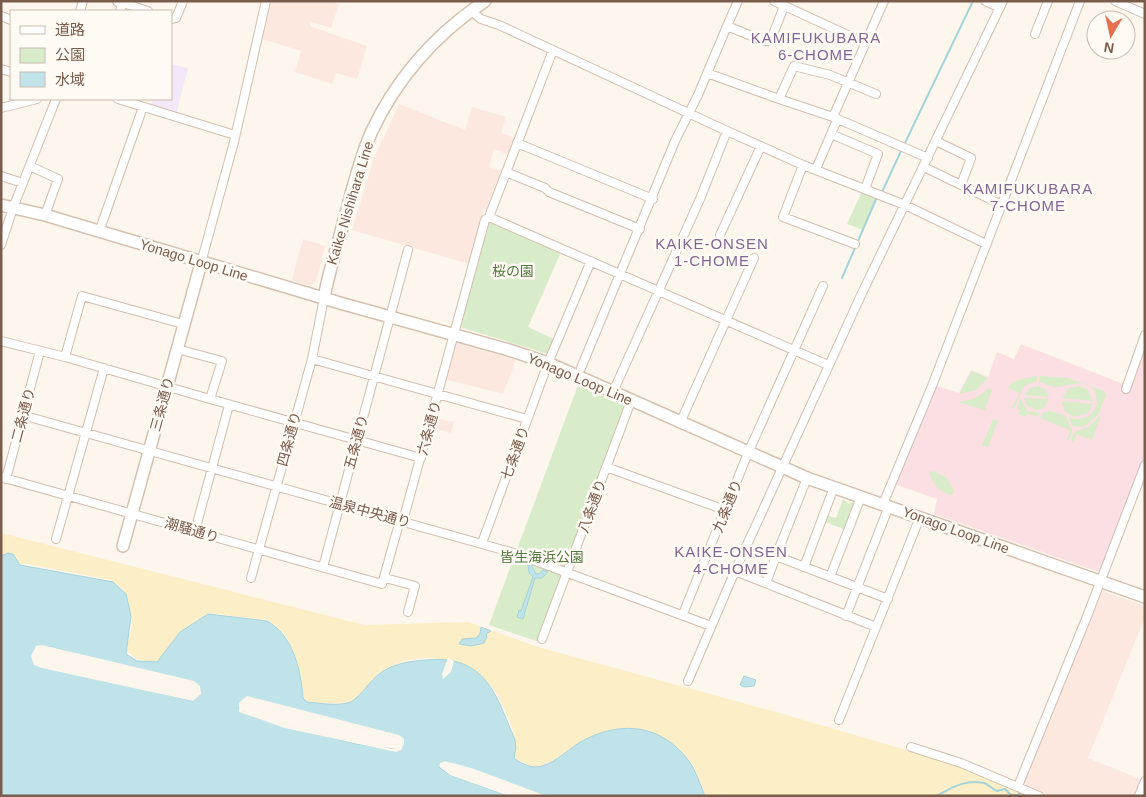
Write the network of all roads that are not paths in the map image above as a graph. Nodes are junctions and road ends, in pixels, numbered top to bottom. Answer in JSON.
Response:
{"nodes":[{"id":1,"x":183,"y":1,"type":"edge"},
{"id":2,"x":266,"y":1,"type":"edge"},
{"id":3,"x":485,"y":1,"type":"edge"},
{"id":4,"x":738,"y":1,"type":"edge"},
{"id":5,"x":774,"y":1,"type":"edge"},
{"id":6,"x":884,"y":1,"type":"edge"},
{"id":7,"x":985,"y":1,"type":"edge"},
{"id":8,"x":1048,"y":1,"type":"edge"},
{"id":9,"x":1080,"y":1,"type":"edge"},
{"id":10,"x":1115,"y":1,"type":"edge"},
{"id":11,"x":121,"y":4,"type":"edge"},
{"id":12,"x":1001,"y":5,"type":"edge"},
{"id":13,"x":784,"y":6,"type":"junction"},
{"id":14,"x":144,"y":10,"type":"edge"},
{"id":15,"x":470,"y":11,"type":"junction"},
{"id":16,"x":1145,"y":14,"type":"edge"},
{"id":17,"x":172,"y":18,"type":"edge"},
{"id":18,"x":727,"y":26,"type":"junction"},
{"id":19,"x":1035,"y":34,"type":"dead end"},
{"id":20,"x":866,"y":43,"type":"junction"},
{"id":21,"x":553,"y":50,"type":"junction"},
{"id":22,"x":707,"y":73,"type":"junction"},
{"id":23,"x":848,"y":82,"type":"junction"},
{"id":24,"x":876,"y":94,"type":"dead end"},
{"id":25,"x":779,"y":99,"type":"junction"},
{"id":26,"x":33,"y":100,"type":"edge"},
{"id":27,"x":56,"y":100,"type":"edge"},
{"id":28,"x":121,"y":100,"type":"edge"},
{"id":29,"x":143,"y":107,"type":"junction"},
{"id":30,"x":1,"y":108,"type":"edge"},
{"id":31,"x":689,"y":113,"type":"junction"},
{"id":32,"x":835,"y":118,"type":"junction"},
{"id":33,"x":728,"y":131,"type":"junction"},
{"id":34,"x":831,"y":134,"type":"junction"},
{"id":35,"x":235,"y":135,"type":"junction"},
{"id":36,"x":936,"y":141,"type":"junction"},
{"id":37,"x":517,"y":143,"type":"junction"},
{"id":38,"x":761,"y":146,"type":"junction"},
{"id":39,"x":928,"y":158,"type":"junction"},
{"id":40,"x":804,"y":164,"type":"junction"},
{"id":41,"x":30,"y":166,"type":"junction"},
{"id":42,"x":924,"y":166,"type":"junction"},
{"id":43,"x":816,"y":169,"type":"junction"},
{"id":44,"x":506,"y":172,"type":"junction"},
{"id":45,"x":1,"y":176,"type":"edge"},
{"id":46,"x":24,"y":183,"type":"junction"},
{"id":47,"x":960,"y":185,"type":"junction"},
{"id":48,"x":866,"y":189,"type":"junction"},
{"id":49,"x":653,"y":199,"type":"junction"},
{"id":50,"x":905,"y":205,"type":"junction"},
{"id":51,"x":1002,"y":205,"type":"junction"},
{"id":52,"x":7,"y":207,"type":"edge"},
{"id":53,"x":45,"y":215,"type":"junction"},
{"id":54,"x":489,"y":217,"type":"junction"},
{"id":55,"x":640,"y":230,"type":"junction"},
{"id":56,"x":99,"y":232,"type":"junction"},
{"id":57,"x":720,"y":236,"type":"dead end"},
{"id":58,"x":854,"y":244,"type":"dead end"},
{"id":59,"x":986,"y":244,"type":"junction"},
{"id":60,"x":1,"y":245,"type":"edge"},
{"id":61,"x":408,"y":250,"type":"dead end"},
{"id":62,"x":754,"y":258,"type":"dead end"},
{"id":63,"x":591,"y":262,"type":"junction"},
{"id":64,"x":201,"y":263,"type":"junction"},
{"id":65,"x":621,"y":274,"type":"junction"},
{"id":66,"x":823,"y":286,"type":"dead end"},
{"id":67,"x":660,"y":291,"type":"junction"},
{"id":68,"x":324,"y":298,"type":"junction"},
{"id":69,"x":389,"y":316,"type":"junction"},
{"id":70,"x":726,"y":320,"type":"junction"},
{"id":71,"x":183,"y":324,"type":"junction"},
{"id":72,"x":453,"y":334,"type":"junction"},
{"id":73,"x":1145,"y":334,"type":"edge"},
{"id":74,"x":1,"y":342,"type":"edge"},
{"id":75,"x":177,"y":349,"type":"junction"},
{"id":76,"x":794,"y":350,"type":"junction"},
{"id":77,"x":40,"y":351,"type":"junction"},
{"id":78,"x":64,"y":357,"type":"junction"},
{"id":79,"x":312,"y":358,"type":"junction"},
{"id":80,"x":548,"y":363,"type":"junction"},
{"id":81,"x":828,"y":365,"type":"junction"},
{"id":82,"x":104,"y":368,"type":"junction"},
{"id":83,"x":581,"y":368,"type":"dead end"},
{"id":84,"x":373,"y":377,"type":"junction"},
{"id":85,"x":166,"y":387,"type":"junction"},
{"id":86,"x":1126,"y":389,"type":"dead end"},
{"id":87,"x":613,"y":392,"type":"junction"},
{"id":88,"x":437,"y":395,"type":"junction"},
{"id":89,"x":210,"y":399,"type":"junction"},
{"id":90,"x":630,"y":401,"type":"junction"},
{"id":91,"x":229,"y":405,"type":"junction"},
{"id":92,"x":22,"y":415,"type":"junction"},
{"id":93,"x":527,"y":419,"type":"junction"},
{"id":94,"x":294,"y":422,"type":"junction"},
{"id":95,"x":680,"y":423,"type":"junction"},
{"id":96,"x":85,"y":432,"type":"junction"},
{"id":97,"x":356,"y":440,"type":"junction"},
{"id":98,"x":150,"y":451,"type":"junction"},
{"id":99,"x":748,"y":453,"type":"junction"},
{"id":100,"x":421,"y":458,"type":"junction"},
{"id":101,"x":1145,"y":464,"type":"edge"},
{"id":102,"x":606,"y":467,"type":"junction"},
{"id":103,"x":212,"y":468,"type":"junction"},
{"id":104,"x":781,"y":468,"type":"junction"},
{"id":105,"x":4,"y":478,"type":"edge"},
{"id":106,"x":806,"y":478,"type":"junction"},
{"id":107,"x":276,"y":486,"type":"junction"},
{"id":108,"x":834,"y":487,"type":"junction"},
{"id":109,"x":68,"y":495,"type":"junction"},
{"id":110,"x":861,"y":497,"type":"junction"},
{"id":111,"x":340,"y":504,"type":"junction"},
{"id":112,"x":886,"y":505,"type":"junction"},
{"id":113,"x":724,"y":510,"type":"junction"},
{"id":114,"x":131,"y":513,"type":"junction"},
{"id":115,"x":920,"y":517,"type":"junction"},
{"id":116,"x":402,"y":521,"type":"junction"},
{"id":117,"x":195,"y":531,"type":"junction"},
{"id":118,"x":56,"y":539,"type":"dead end"},
{"id":119,"x":482,"y":543,"type":"junction"},
{"id":120,"x":123,"y":546,"type":"dead end"},
{"id":121,"x":259,"y":549,"type":"junction"},
{"id":122,"x":776,"y":556,"type":"junction"},
{"id":123,"x":323,"y":567,"type":"junction"},
{"id":124,"x":804,"y":567,"type":"junction"},
{"id":125,"x":735,"y":571,"type":"junction"},
{"id":126,"x":568,"y":572,"type":"junction"},
{"id":127,"x":830,"y":577,"type":"junction"},
{"id":128,"x":250,"y":578,"type":"dead end"},
{"id":129,"x":384,"y":581,"type":"junction"},
{"id":130,"x":1100,"y":582,"type":"junction"},
{"id":131,"x":766,"y":583,"type":"junction"},
{"id":132,"x":857,"y":588,"type":"junction"},
{"id":133,"x":1145,"y":597,"type":"edge"},
{"id":134,"x":888,"y":599,"type":"junction"},
{"id":135,"x":408,"y":612,"type":"dead end"},
{"id":136,"x":683,"y":614,"type":"junction"},
{"id":137,"x":846,"y":616,"type":"junction"},
{"id":138,"x":711,"y":626,"type":"junction"},
{"id":139,"x":876,"y":627,"type":"junction"},
{"id":140,"x":542,"y":639,"type":"dead end"},
{"id":141,"x":688,"y":681,"type":"dead end"},
{"id":142,"x":839,"y":720,"type":"dead end"},
{"id":143,"x":911,"y":746,"type":"dead end"},
{"id":144,"x":1145,"y":781,"type":"edge"},
{"id":145,"x":1018,"y":786,"type":"junction"},
{"id":146,"x":1040,"y":796,"type":"edge"},
{"id":147,"x":1139,"y":796,"type":"edge"}],
"edges":[{"from":1,"to":17,"type":"street"},
{"from":2,"to":35,"type":"street"},
{"from":3,"to":15,"type":"main road","name":"Kaike Nishihara Line"},
{"from":4,"to":18,"type":"street"},
{"from":5,"to":13,"type":"street"},
{"from":6,"to":20,"type":"street"},
{"from":7,"to":12,"type":"street"},
{"from":8,"to":19,"type":"street"},
{"from":9,"to":51,"type":"street"},
{"from":10,"to":16,"type":"street"},
{"from":11,"to":14,"type":"street"},
{"from":12,"to":36,"type":"street"},
{"from":13,"to":18,"type":"street"},
{"from":13,"to":20,"type":"street"},
{"from":15,"to":21,"type":"street"},
{"from":15,"to":68,"type":"main road","name":"Kaike Nishihara Line"},
{"from":18,"to":22,"type":"street"},
{"from":20,"to":23,"type":"street"},
{"from":21,"to":31,"type":"street"},
{"from":21,"to":37,"type":"street","name":"六条通り"},
{"from":22,"to":25,"type":"street"},
{"from":22,"to":31,"type":"street"},
{"from":23,"to":24,"type":"street"},
{"from":23,"to":25,"type":"street"},
{"from":23,"to":32,"type":"street"},
{"from":25,"to":32,"type":"street"},
{"from":26,"to":30,"type":"street"},
{"from":27,"to":41,"type":"street"},
{"from":28,"to":29,"type":"street"},
{"from":29,"to":35,"type":"street"},
{"from":29,"to":56,"type":"street"},
{"from":31,"to":33,"type":"street"},
{"from":31,"to":49,"type":"street"},
{"from":32,"to":34,"type":"street"},
{"from":32,"to":39,"type":"street"},
{"from":33,"to":38,"type":"street"},
{"from":33,"to":67,"type":"street"},
{"from":34,"to":43,"type":"street"},
{"from":34,"to":48,"type":"street"},
{"from":35,"to":64,"type":"street"},
{"from":36,"to":39,"type":"street"},
{"from":36,"to":47,"type":"street"},
{"from":37,"to":44,"type":"street","name":"六条通り"},
{"from":37,"to":49,"type":"street"},
{"from":38,"to":40,"type":"street"},
{"from":38,"to":57,"type":"street"},
{"from":39,"to":42,"type":"street"},
{"from":40,"to":43,"type":"street"},
{"from":40,"to":58,"type":"street"},
{"from":41,"to":46,"type":"street"},
{"from":41,"to":53,"type":"street"},
{"from":42,"to":47,"type":"street"},
{"from":42,"to":50,"type":"street"},
{"from":43,"to":48,"type":"street"},
{"from":44,"to":54,"type":"street","name":"六条通り"},
{"from":44,"to":55,"type":"street"},
{"from":45,"to":46,"type":"street"},
{"from":46,"to":52,"type":"street"},
{"from":47,"to":51,"type":"street"},
{"from":48,"to":50,"type":"street"},
{"from":49,"to":55,"type":"street"},
{"from":50,"to":59,"type":"street"},
{"from":50,"to":81,"type":"street"},
{"from":51,"to":59,"type":"street"},
{"from":52,"to":53,"type":"main road","name":"Yonago Loop Line"},
{"from":52,"to":60,"type":"street"},
{"from":53,"to":56,"type":"main road","name":"Yonago Loop Line"},
{"from":54,"to":63,"type":"street"},
{"from":54,"to":72,"type":"street","name":"六条通り"},
{"from":55,"to":65,"type":"street"},
{"from":56,"to":64,"type":"main road","name":"Yonago Loop Line"},
{"from":59,"to":112,"type":"street"},
{"from":61,"to":69,"type":"street","name":"五条通り"},
{"from":62,"to":70,"type":"street"},
{"from":63,"to":65,"type":"street"},
{"from":63,"to":80,"type":"street","name":"七条通り"},
{"from":64,"to":68,"type":"main road","name":"Yonago Loop Line"},
{"from":64,"to":71,"type":"main road","name":"三条通り"},
{"from":65,"to":67,"type":"street"},
{"from":65,"to":83,"type":"street"},
{"from":66,"to":76,"type":"street","name":"九条通り"},
{"from":67,"to":70,"type":"street"},
{"from":67,"to":87,"type":"street"},
{"from":68,"to":69,"type":"main road","name":"Yonago Loop Line"},
{"from":68,"to":79,"type":"street","name":"四条通り"},
{"from":69,"to":72,"type":"main road","name":"Yonago Loop Line"},
{"from":69,"to":84,"type":"street","name":"五条通り"},
{"from":70,"to":76,"type":"street"},
{"from":70,"to":95,"type":"street"},
{"from":71,"to":75,"type":"main road","name":"三条通り"},
{"from":71,"to":78,"type":"street"},
{"from":72,"to":80,"type":"main road","name":"Yonago Loop Line"},
{"from":72,"to":88,"type":"street","name":"六条通り"},
{"from":73,"to":86,"type":"street"},
{"from":74,"to":77,"type":"street"},
{"from":75,"to":85,"type":"main road","name":"三条通り"},
{"from":75,"to":89,"type":"street"},
{"from":76,"to":81,"type":"street"},
{"from":76,"to":99,"type":"street","name":"九条通り"},
{"from":77,"to":78,"type":"street"},
{"from":77,"to":92,"type":"street","name":"二条通り"},
{"from":78,"to":82,"type":"street"},
{"from":79,"to":84,"type":"street"},
{"from":79,"to":94,"type":"street","name":"四条通り"},
{"from":80,"to":87,"type":"main road","name":"Yonago Loop Line"},
{"from":80,"to":93,"type":"street","name":"七条通り"},
{"from":81,"to":104,"type":"street"},
{"from":82,"to":85,"type":"street"},
{"from":82,"to":96,"type":"street"},
{"from":84,"to":88,"type":"street"},
{"from":84,"to":97,"type":"street","name":"五条通り"},
{"from":85,"to":89,"type":"street"},
{"from":85,"to":98,"type":"main road","name":"三条通り"},
{"from":87,"to":90,"type":"main road","name":"Yonago Loop Line"},
{"from":88,"to":93,"type":"street"},
{"from":88,"to":100,"type":"street","name":"六条通り"},
{"from":89,"to":91,"type":"street"},
{"from":90,"to":95,"type":"main road","name":"Yonago Loop Line"},
{"from":90,"to":102,"type":"street","name":"八条通り"},
{"from":91,"to":94,"type":"street"},
{"from":91,"to":103,"type":"street"},
{"from":92,"to":96,"type":"street","name":"温泉中央通り"},
{"from":92,"to":105,"type":"street","name":"二条通り"},
{"from":93,"to":119,"type":"street","name":"七条通り"},
{"from":94,"to":97,"type":"street"},
{"from":94,"to":107,"type":"street","name":"四条通り"},
{"from":95,"to":99,"type":"main road","name":"Yonago Loop Line"},
{"from":96,"to":98,"type":"street","name":"温泉中央通り"},
{"from":96,"to":109,"type":"street"},
{"from":97,"to":100,"type":"street"},
{"from":97,"to":111,"type":"street","name":"五条通り"},
{"from":98,"to":103,"type":"street","name":"温泉中央通り"},
{"from":98,"to":114,"type":"main road","name":"三条通り"},
{"from":99,"to":104,"type":"main road","name":"Yonago Loop Line"},
{"from":99,"to":113,"type":"street","name":"九条通り"},
{"from":100,"to":116,"type":"street","name":"六条通り"},
{"from":101,"to":130,"type":"street"},
{"from":102,"to":113,"type":"street"},
{"from":102,"to":126,"type":"street","name":"八条通り"},
{"from":103,"to":107,"type":"street","name":"温泉中央通り"},
{"from":103,"to":117,"type":"street"},
{"from":104,"to":106,"type":"main road","name":"Yonago Loop Line"},
{"from":104,"to":125,"type":"street"},
{"from":105,"to":109,"type":"street","name":"潮騒通り"},
{"from":106,"to":108,"type":"main road","name":"Yonago Loop Line"},
{"from":106,"to":122,"type":"street"},
{"from":107,"to":111,"type":"street","name":"温泉中央通り"},
{"from":107,"to":121,"type":"street","name":"四条通り"},
{"from":108,"to":110,"type":"main road","name":"Yonago Loop Line"},
{"from":108,"to":124,"type":"street"},
{"from":109,"to":114,"type":"street","name":"潮騒通り"},
{"from":109,"to":118,"type":"street"},
{"from":110,"to":112,"type":"main road","name":"Yonago Loop Line"},
{"from":110,"to":127,"type":"street"},
{"from":111,"to":116,"type":"street","name":"温泉中央通り"},
{"from":111,"to":123,"type":"street","name":"五条通り"},
{"from":112,"to":115,"type":"main road","name":"Yonago Loop Line"},
{"from":112,"to":132,"type":"street"},
{"from":113,"to":136,"type":"street","name":"九条通り"},
{"from":114,"to":117,"type":"street","name":"潮騒通り"},
{"from":114,"to":120,"type":"main road","name":"三条通り"},
{"from":115,"to":130,"type":"main road","name":"Yonago Loop Line"},
{"from":115,"to":134,"type":"street"},
{"from":116,"to":119,"type":"street","name":"温泉中央通り"},
{"from":116,"to":129,"type":"street","name":"六条通り"},
{"from":117,"to":121,"type":"street","name":"潮騒通り"},
{"from":119,"to":126,"type":"street","name":"温泉中央通り"},
{"from":121,"to":123,"type":"street","name":"潮騒通り"},
{"from":121,"to":128,"type":"street","name":"四条通り"},
{"from":122,"to":124,"type":"street"},
{"from":122,"to":131,"type":"street"},
{"from":123,"to":129,"type":"street","name":"潮騒通り"},
{"from":124,"to":127,"type":"street"},
{"from":125,"to":131,"type":"street"},
{"from":125,"to":138,"type":"street"},
{"from":126,"to":136,"type":"street","name":"温泉中央通り"},
{"from":126,"to":140,"type":"street","name":"八条通り"},
{"from":127,"to":132,"type":"street"},
{"from":129,"to":135,"type":"street","name":"潮騒通り"},
{"from":130,"to":133,"type":"main road","name":"Yonago Loop Line"},
{"from":130,"to":145,"type":"street"},
{"from":131,"to":137,"type":"street"},
{"from":132,"to":134,"type":"street"},
{"from":132,"to":137,"type":"street"},
{"from":134,"to":139,"type":"street"},
{"from":136,"to":138,"type":"street","name":"温泉中央通り"},
{"from":137,"to":139,"type":"street"},
{"from":138,"to":141,"type":"street"},
{"from":139,"to":142,"type":"street"},
{"from":143,"to":145,"type":"street"},
{"from":144,"to":147,"type":"street"},
{"from":145,"to":146,"type":"street"}]}
